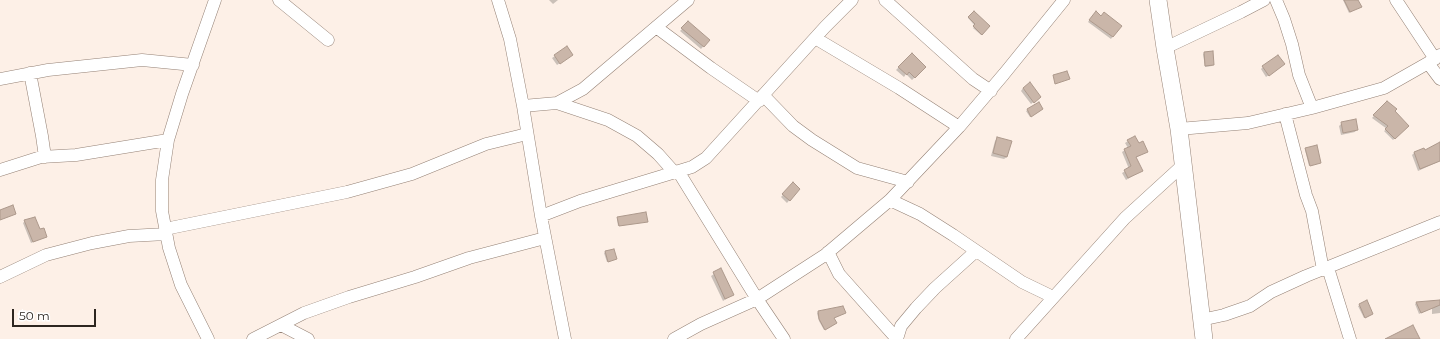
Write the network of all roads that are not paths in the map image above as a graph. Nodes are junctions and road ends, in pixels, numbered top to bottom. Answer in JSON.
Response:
{"nodes":[{"id":1,"x":215,"y":0,"type":"edge"},
{"id":2,"x":279,"y":0,"type":"edge"},
{"id":3,"x":498,"y":0,"type":"edge"},
{"id":4,"x":688,"y":0,"type":"edge"},
{"id":5,"x":852,"y":0,"type":"edge"},
{"id":6,"x":885,"y":0,"type":"edge"},
{"id":7,"x":1064,"y":0,"type":"edge"},
{"id":8,"x":1158,"y":0,"type":"edge"},
{"id":9,"x":1264,"y":0,"type":"edge"},
{"id":10,"x":1276,"y":0,"type":"edge"},
{"id":11,"x":1396,"y":0,"type":"edge"},
{"id":12,"x":656,"y":27,"type":"junction"},
{"id":13,"x":815,"y":38,"type":"junction"},
{"id":14,"x":328,"y":40,"type":"dead end"},
{"id":15,"x":1165,"y":48,"type":"junction"},
{"id":16,"x":1434,"y":59,"type":"edge"},
{"id":17,"x":193,"y":65,"type":"junction"},
{"id":18,"x":30,"y":73,"type":"junction"},
{"id":19,"x":0,"y":79,"type":"edge"},
{"id":20,"x":1440,"y":80,"type":"edge"},
{"id":21,"x":990,"y":91,"type":"junction"},
{"id":22,"x":761,"y":98,"type":"junction"},
{"id":23,"x":557,"y":104,"type":"junction"},
{"id":24,"x":523,"y":106,"type":"junction"},
{"id":25,"x":1312,"y":108,"type":"junction"},
{"id":26,"x":1285,"y":114,"type":"junction"},
{"id":27,"x":959,"y":127,"type":"junction"},
{"id":28,"x":1179,"y":129,"type":"junction"},
{"id":29,"x":527,"y":134,"type":"junction"},
{"id":30,"x":168,"y":140,"type":"junction"},
{"id":31,"x":45,"y":157,"type":"junction"},
{"id":32,"x":1183,"y":165,"type":"junction"},
{"id":33,"x":0,"y":170,"type":"edge"},
{"id":34,"x":676,"y":172,"type":"junction"},
{"id":35,"x":908,"y":182,"type":"junction"},
{"id":36,"x":890,"y":200,"type":"junction"},
{"id":37,"x":541,"y":216,"type":"junction"},
{"id":38,"x":1440,"y":222,"type":"edge"},
{"id":39,"x":166,"y":232,"type":"junction"},
{"id":40,"x":545,"y":238,"type":"junction"},
{"id":41,"x":976,"y":251,"type":"junction"},
{"id":42,"x":828,"y":252,"type":"junction"},
{"id":43,"x":1325,"y":269,"type":"junction"},
{"id":44,"x":0,"y":277,"type":"edge"},
{"id":45,"x":1054,"y":297,"type":"junction"},
{"id":46,"x":757,"y":300,"type":"junction"},
{"id":47,"x":1201,"y":320,"type":"junction"},
{"id":48,"x":281,"y":325,"type":"junction"},
{"id":49,"x":208,"y":339,"type":"edge"},
{"id":50,"x":253,"y":339,"type":"edge"},
{"id":51,"x":308,"y":339,"type":"edge"},
{"id":52,"x":565,"y":339,"type":"edge"},
{"id":53,"x":674,"y":339,"type":"edge"},
{"id":54,"x":784,"y":339,"type":"edge"},
{"id":55,"x":897,"y":339,"type":"edge"},
{"id":56,"x":1016,"y":339,"type":"edge"},
{"id":57,"x":1204,"y":339,"type":"edge"},
{"id":58,"x":1350,"y":339,"type":"edge"}],
"edges":[{"from":1,"to":17,"type":"street"},
{"from":2,"to":14,"type":"street"},
{"from":3,"to":24,"type":"street"},
{"from":4,"to":12,"type":"street"},
{"from":5,"to":13,"type":"street"},
{"from":6,"to":21,"type":"street"},
{"from":7,"to":21,"type":"street"},
{"from":8,"to":15,"type":"street"},
{"from":9,"to":15,"type":"street"},
{"from":10,"to":25,"type":"street"},
{"from":11,"to":16,"type":"street"},
{"from":12,"to":22,"type":"street"},
{"from":12,"to":23,"type":"street"},
{"from":13,"to":22,"type":"street"},
{"from":13,"to":27,"type":"street"},
{"from":15,"to":28,"type":"street"},
{"from":16,"to":20,"type":"street"},
{"from":16,"to":25,"type":"street"},
{"from":17,"to":18,"type":"street"},
{"from":17,"to":30,"type":"street"},
{"from":18,"to":19,"type":"street"},
{"from":18,"to":31,"type":"street"},
{"from":21,"to":27,"type":"street"},
{"from":22,"to":34,"type":"street"},
{"from":22,"to":35,"type":"street"},
{"from":23,"to":24,"type":"street"},
{"from":23,"to":34,"type":"street"},
{"from":24,"to":29,"type":"street"},
{"from":25,"to":26,"type":"street"},
{"from":26,"to":28,"type":"street"},
{"from":26,"to":43,"type":"street"},
{"from":27,"to":35,"type":"street"},
{"from":28,"to":32,"type":"street"},
{"from":29,"to":37,"type":"street"},
{"from":29,"to":39,"type":"street"},
{"from":30,"to":31,"type":"street"},
{"from":30,"to":39,"type":"street"},
{"from":31,"to":33,"type":"street"},
{"from":32,"to":45,"type":"street"},
{"from":32,"to":47,"type":"street"},
{"from":34,"to":37,"type":"street"},
{"from":34,"to":46,"type":"street"},
{"from":35,"to":36,"type":"street"},
{"from":36,"to":41,"type":"street"},
{"from":36,"to":42,"type":"street"},
{"from":37,"to":40,"type":"street"},
{"from":38,"to":43,"type":"street"},
{"from":39,"to":44,"type":"street"},
{"from":39,"to":49,"type":"street"},
{"from":40,"to":48,"type":"street"},
{"from":40,"to":52,"type":"street"},
{"from":41,"to":45,"type":"street"},
{"from":41,"to":55,"type":"street"},
{"from":42,"to":46,"type":"street"},
{"from":42,"to":55,"type":"street"},
{"from":43,"to":47,"type":"street"},
{"from":43,"to":58,"type":"street"},
{"from":45,"to":56,"type":"street"},
{"from":46,"to":53,"type":"street"},
{"from":46,"to":54,"type":"street"},
{"from":47,"to":57,"type":"street"},
{"from":48,"to":50,"type":"street"},
{"from":48,"to":51,"type":"street"}]}
